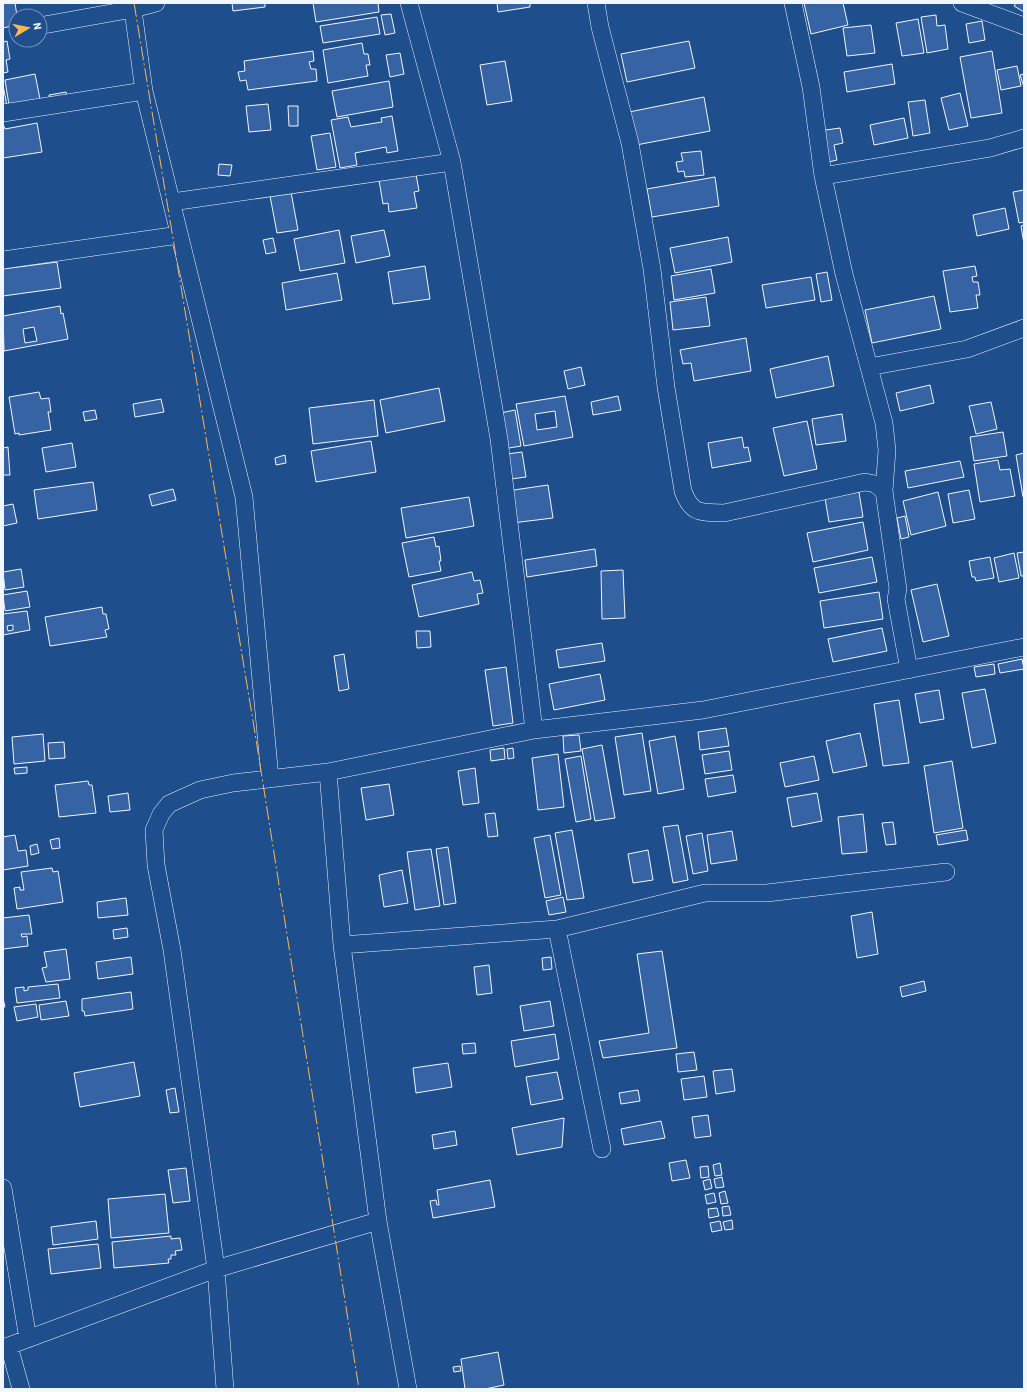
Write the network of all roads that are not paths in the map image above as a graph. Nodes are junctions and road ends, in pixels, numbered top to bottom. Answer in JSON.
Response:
{"nodes":[{"id":1,"x":156,"y":3,"type":"edge"},
{"id":2,"x":409,"y":3,"type":"edge"},
{"id":3,"x":596,"y":3,"type":"edge"},
{"id":4,"x":793,"y":3,"type":"edge"},
{"id":5,"x":962,"y":3,"type":"edge"},
{"id":6,"x":133,"y":6,"type":"edge"},
{"id":7,"x":48,"y":24,"type":"edge"},
{"id":8,"x":1024,"y":26,"type":"edge"},
{"id":9,"x":144,"y":91,"type":"junction"},
{"id":10,"x":3,"y":113,"type":"edge"},
{"id":11,"x":1024,"y":138,"type":"edge"},
{"id":12,"x":452,"y":162,"type":"junction"},
{"id":13,"x":823,"y":176,"type":"junction"},
{"id":14,"x":172,"y":202,"type":"junction"},
{"id":15,"x":179,"y":235,"type":"junction"},
{"id":16,"x":3,"y":260,"type":"edge"},
{"id":17,"x":1024,"y":328,"type":"edge"},
{"id":18,"x":869,"y":368,"type":"junction"},
{"id":19,"x":884,"y":491,"type":"junction"},
{"id":20,"x":1024,"y":647,"type":"edge"},
{"id":21,"x":909,"y":670,"type":"junction"},
{"id":22,"x":534,"y":730,"type":"junction"},
{"id":23,"x":328,"y":772,"type":"junction"},
{"id":24,"x":270,"y":778,"type":"junction"},
{"id":25,"x":946,"y":872,"type":"dead end"},
{"id":26,"x":557,"y":929,"type":"junction"},
{"id":27,"x":342,"y":945,"type":"junction"},
{"id":28,"x":602,"y":1149,"type":"dead end"},
{"id":29,"x":3,"y":1188,"type":"edge"},
{"id":30,"x":378,"y":1221,"type":"junction"},
{"id":31,"x":216,"y":1270,"type":"junction"},
{"id":32,"x":28,"y":1339,"type":"junction"},
{"id":33,"x":6,"y":1347,"type":"edge"},
{"id":34,"x":21,"y":1389,"type":"edge"},
{"id":35,"x":226,"y":1389,"type":"edge"},
{"id":36,"x":408,"y":1389,"type":"edge"}],
"edges":[{"from":1,"to":6,"type":"street"},
{"from":2,"to":12,"type":"street"},
{"from":3,"to":19,"type":"street"},
{"from":4,"to":13,"type":"street"},
{"from":5,"to":8,"type":"street"},
{"from":6,"to":7,"type":"street"},
{"from":6,"to":9,"type":"street"},
{"from":9,"to":10,"type":"street"},
{"from":9,"to":14,"type":"street"},
{"from":11,"to":13,"type":"street"},
{"from":12,"to":14,"type":"street"},
{"from":12,"to":22,"type":"street"},
{"from":13,"to":18,"type":"street"},
{"from":14,"to":15,"type":"street"},
{"from":15,"to":16,"type":"street"},
{"from":15,"to":24,"type":"street"},
{"from":17,"to":18,"type":"street"},
{"from":18,"to":19,"type":"street"},
{"from":19,"to":21,"type":"street"},
{"from":20,"to":21,"type":"street"},
{"from":21,"to":22,"type":"street"},
{"from":22,"to":23,"type":"street"},
{"from":23,"to":24,"type":"street"},
{"from":23,"to":27,"type":"street"},
{"from":24,"to":31,"type":"street"},
{"from":25,"to":26,"type":"street"},
{"from":26,"to":27,"type":"street"},
{"from":26,"to":28,"type":"street"},
{"from":27,"to":30,"type":"street"},
{"from":29,"to":32,"type":"street"},
{"from":30,"to":31,"type":"street"},
{"from":30,"to":36,"type":"street"},
{"from":31,"to":32,"type":"street"},
{"from":31,"to":35,"type":"street"},
{"from":32,"to":33,"type":"street"},
{"from":33,"to":34,"type":"street"}]}
